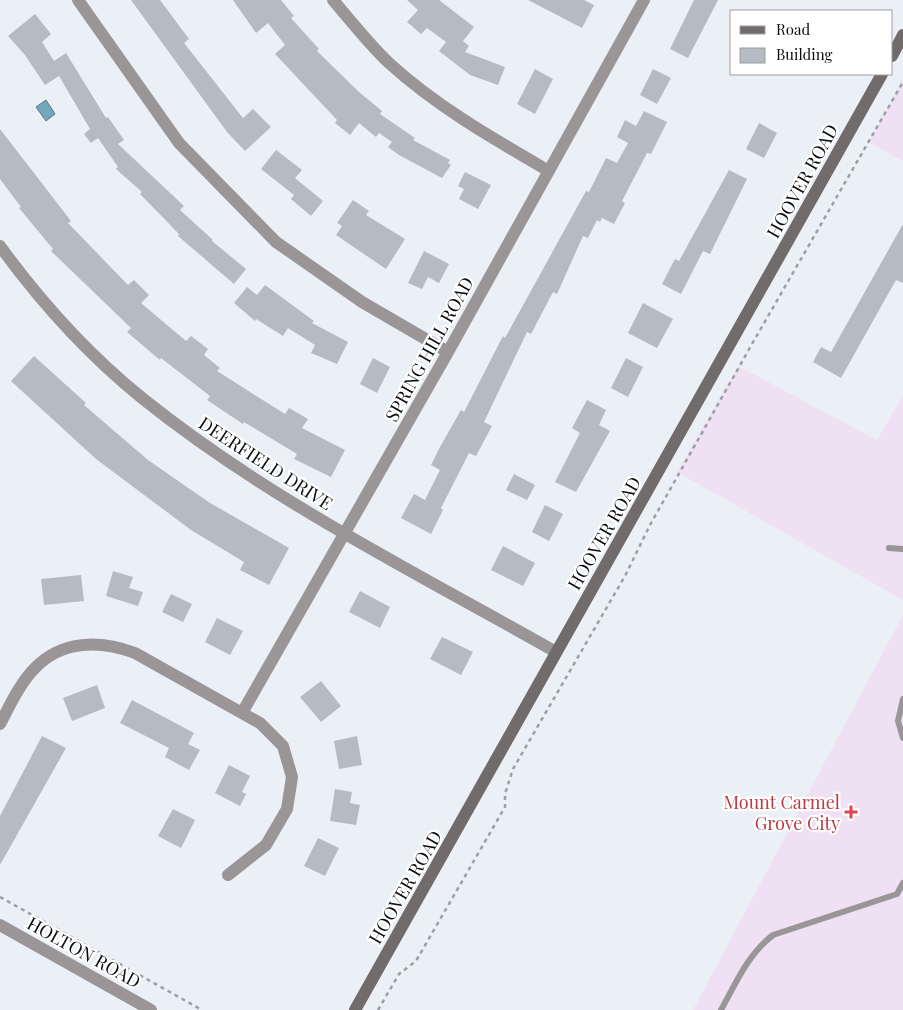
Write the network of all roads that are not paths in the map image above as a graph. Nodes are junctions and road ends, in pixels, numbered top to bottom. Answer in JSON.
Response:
{"nodes":[{"id":1,"x":78,"y":0,"type":"edge"},
{"id":2,"x":333,"y":0,"type":"edge"},
{"id":3,"x":644,"y":0,"type":"edge"},
{"id":4,"x":903,"y":36,"type":"edge"},
{"id":5,"x":893,"y":54,"type":"edge"},
{"id":6,"x":881,"y":75,"type":"edge"},
{"id":7,"x":548,"y":170,"type":"junction"},
{"id":8,"x":0,"y":246,"type":"edge"},
{"id":9,"x":448,"y":352,"type":"junction"},
{"id":10,"x":344,"y":534,"type":"junction"},
{"id":11,"x":889,"y":548,"type":"dead end"},
{"id":12,"x":903,"y":549,"type":"edge"},
{"id":13,"x":556,"y":652,"type":"junction"},
{"id":14,"x":903,"y":699,"type":"edge"},
{"id":15,"x":242,"y":713,"type":"junction"},
{"id":16,"x":0,"y":724,"type":"edge"},
{"id":17,"x":903,"y":738,"type":"edge"},
{"id":18,"x":228,"y":875,"type":"dead end"},
{"id":19,"x":903,"y":883,"type":"edge"},
{"id":20,"x":900,"y":893,"type":"edge"},
{"id":21,"x":0,"y":925,"type":"edge"},
{"id":22,"x":151,"y":1010,"type":"edge"},
{"id":23,"x":355,"y":1010,"type":"edge"},
{"id":24,"x":721,"y":1010,"type":"edge"}],
"edges":[{"from":1,"to":9,"type":"street"},
{"from":2,"to":7,"type":"street"},
{"from":3,"to":7,"type":"street","name":"SPRING HILL ROAD"},
{"from":4,"to":5,"type":"main road"},
{"from":6,"to":13,"type":"main road","name":"HOOVER ROAD"},
{"from":7,"to":9,"type":"street","name":"SPRING HILL ROAD"},
{"from":8,"to":10,"type":"street","name":"DEERFIELD DRIVE"},
{"from":9,"to":10,"type":"street","name":"SPRING HILL ROAD"},
{"from":10,"to":13,"type":"street","name":"DEERFIELD DRIVE"},
{"from":10,"to":15,"type":"street","name":"SPRING HILL ROAD"},
{"from":11,"to":12,"type":"lane"},
{"from":13,"to":23,"type":"main road","name":"HOOVER ROAD"},
{"from":14,"to":17,"type":"lane"},
{"from":15,"to":16,"type":"street"},
{"from":15,"to":18,"type":"street"},
{"from":19,"to":20,"type":"lane"},
{"from":20,"to":24,"type":"lane"},
{"from":21,"to":22,"type":"street","name":"HOLTON ROAD"}]}
